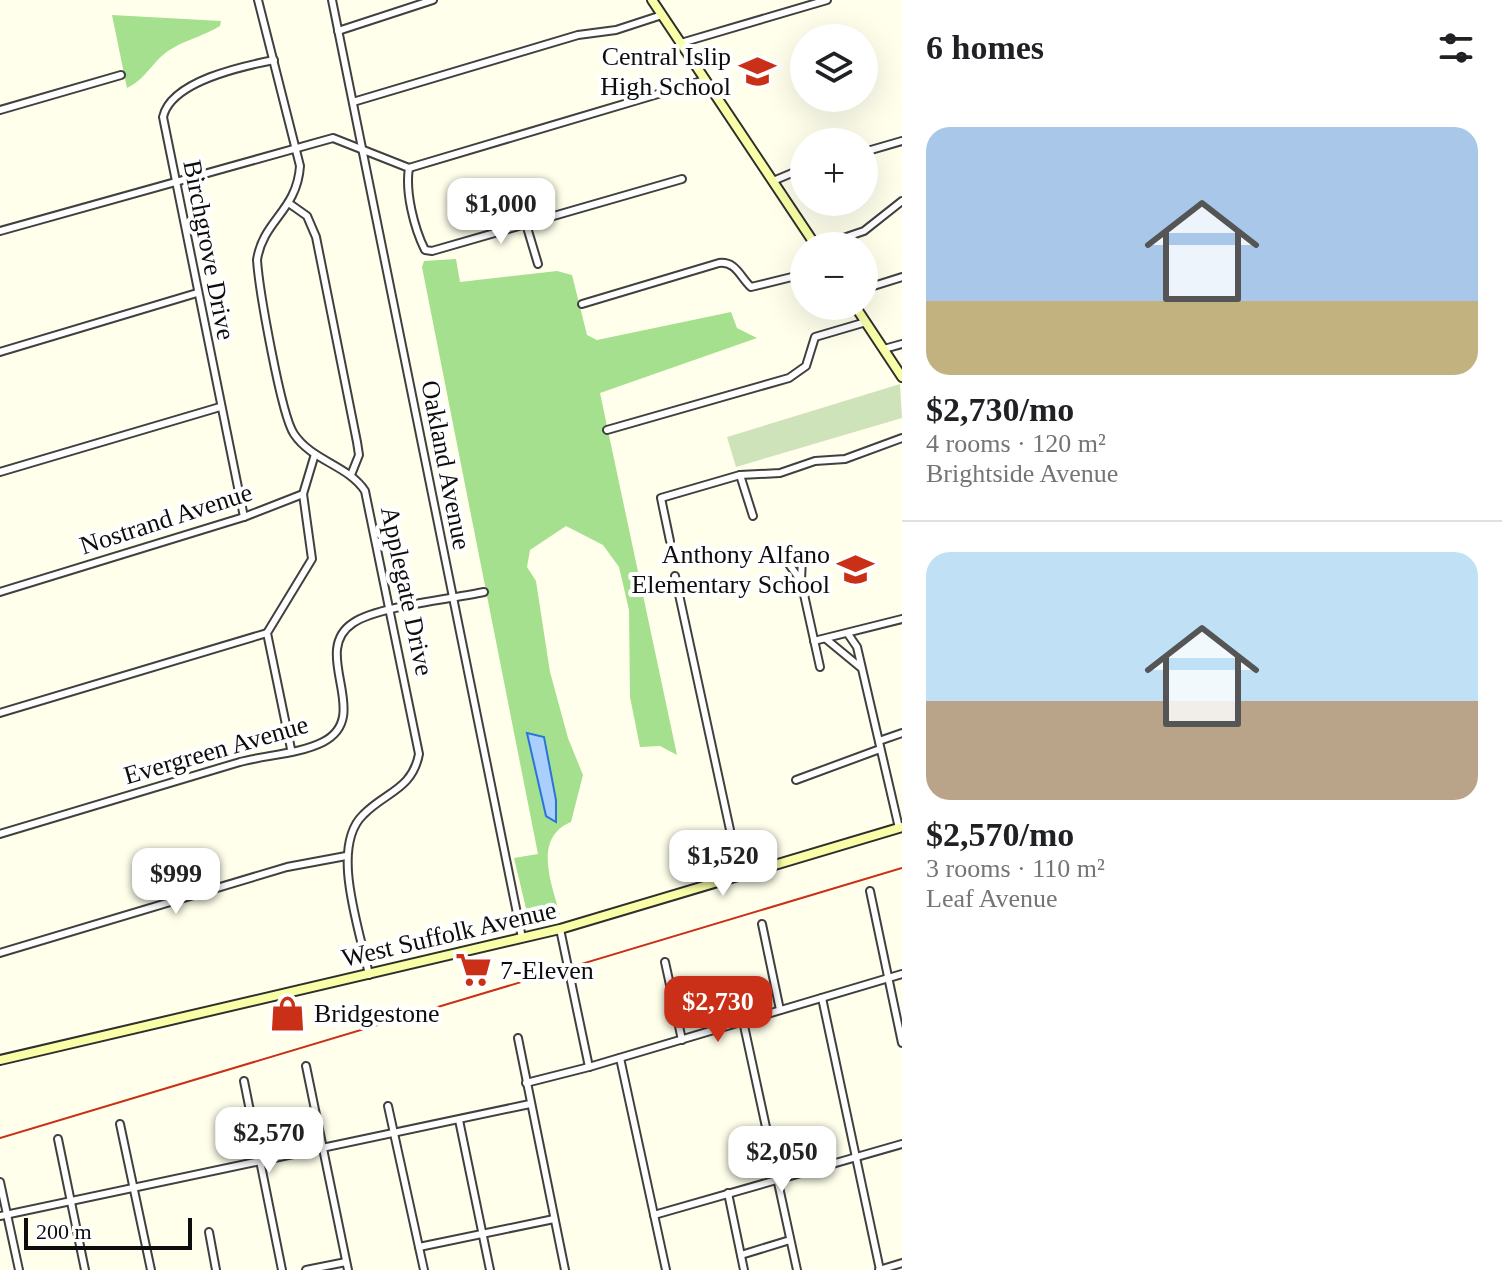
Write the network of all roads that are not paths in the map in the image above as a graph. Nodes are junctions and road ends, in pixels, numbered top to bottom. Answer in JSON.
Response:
{"nodes":[{"id":1,"x":258,"y":0,"type":"edge"},
{"id":2,"x":332,"y":0,"type":"edge"},
{"id":3,"x":433,"y":0,"type":"edge"},
{"id":4,"x":652,"y":0,"type":"edge"},
{"id":5,"x":827,"y":0,"type":"edge"},
{"id":6,"x":662,"y":15,"type":"junction"},
{"id":7,"x":338,"y":31,"type":"junction"},
{"id":8,"x":681,"y":43,"type":"junction"},
{"id":9,"x":274,"y":60,"type":"junction"},
{"id":10,"x":121,"y":75,"type":"dead end"},
{"id":11,"x":705,"y":80,"type":"junction"},
{"id":12,"x":353,"y":102,"type":"junction"},
{"id":13,"x":0,"y":110,"type":"edge"},
{"id":14,"x":902,"y":141,"type":"edge"},
{"id":15,"x":295,"y":147,"type":"junction"},
{"id":16,"x":362,"y":148,"type":"junction"},
{"id":17,"x":878,"y":148,"type":"edge"},
{"id":18,"x":409,"y":168,"type":"junction"},
{"id":19,"x":790,"y":174,"type":"edge"},
{"id":20,"x":682,"y":179,"type":"dead end"},
{"id":21,"x":174,"y":180,"type":"junction"},
{"id":22,"x":773,"y":181,"type":"junction"},
{"id":23,"x":902,"y":201,"type":"edge"},
{"id":24,"x":290,"y":204,"type":"junction"},
{"id":25,"x":526,"y":224,"type":"junction"},
{"id":26,"x":0,"y":231,"type":"edge"},
{"id":27,"x":808,"y":232,"type":"edge"},
{"id":28,"x":861,"y":232,"type":"edge"},
{"id":29,"x":538,"y":264,"type":"dead end"},
{"id":30,"x":790,"y":277,"type":"edge"},
{"id":31,"x":902,"y":277,"type":"edge"},
{"id":32,"x":878,"y":285,"type":"edge"},
{"id":33,"x":197,"y":293,"type":"junction"},
{"id":34,"x":582,"y":304,"type":"dead end"},
{"id":35,"x":866,"y":322,"type":"joint"},
{"id":36,"x":902,"y":344,"type":"edge"},
{"id":37,"x":884,"y":349,"type":"junction"},
{"id":38,"x":0,"y":352,"type":"edge"},
{"id":39,"x":902,"y":377,"type":"edge"},
{"id":40,"x":220,"y":407,"type":"junction"},
{"id":41,"x":607,"y":430,"type":"dead end"},
{"id":42,"x":902,"y":438,"type":"edge"},
{"id":43,"x":315,"y":454,"type":"junction"},
{"id":44,"x":0,"y":472,"type":"edge"},
{"id":45,"x":351,"y":475,"type":"junction"},
{"id":46,"x":740,"y":475,"type":"junction"},
{"id":47,"x":303,"y":494,"type":"junction"},
{"id":48,"x":753,"y":516,"type":"dead end"},
{"id":49,"x":244,"y":517,"type":"junction"},
{"id":50,"x":670,"y":541,"type":"dead end"},
{"id":51,"x":675,"y":576,"type":"dead end"},
{"id":52,"x":801,"y":581,"type":"dead end"},
{"id":53,"x":0,"y":592,"type":"edge"},
{"id":54,"x":484,"y":592,"type":"dead end"},
{"id":55,"x":453,"y":599,"type":"junction"},
{"id":56,"x":390,"y":611,"type":"junction"},
{"id":57,"x":902,"y":619,"type":"edge"},
{"id":58,"x":267,"y":633,"type":"junction"},
{"id":59,"x":848,"y":634,"type":"junction"},
{"id":60,"x":826,"y":638,"type":"junction"},
{"id":61,"x":814,"y":641,"type":"junction"},
{"id":62,"x":820,"y":667,"type":"dead end"},
{"id":63,"x":860,"y":667,"type":"junction"},
{"id":64,"x":0,"y":713,"type":"edge"},
{"id":65,"x":902,"y":733,"type":"edge"},
{"id":66,"x":879,"y":741,"type":"junction"},
{"id":67,"x":291,"y":749,"type":"junction"},
{"id":68,"x":880,"y":749,"type":"junction"},
{"id":69,"x":796,"y":780,"type":"dead end"},
{"id":70,"x":901,"y":827,"type":"edge"},
{"id":71,"x":0,"y":834,"type":"edge"},
{"id":72,"x":346,"y":856,"type":"junction"},
{"id":73,"x":740,"y":876,"type":"junction"},
{"id":74,"x":870,"y":891,"type":"dead end"},
{"id":75,"x":762,"y":924,"type":"dead end"},
{"id":76,"x":560,"y":929,"type":"junction"},
{"id":77,"x":522,"y":938,"type":"junction"},
{"id":78,"x":0,"y":953,"type":"edge"},
{"id":79,"x":665,"y":962,"type":"dead end"},
{"id":80,"x":902,"y":974,"type":"edge"},
{"id":81,"x":369,"y":975,"type":"junction"},
{"id":82,"x":888,"y":978,"type":"junction"},
{"id":83,"x":822,"y":998,"type":"junction"},
{"id":84,"x":780,"y":1010,"type":"junction"},
{"id":85,"x":743,"y":1021,"type":"junction"},
{"id":86,"x":518,"y":1038,"type":"dead end"},
{"id":87,"x":682,"y":1040,"type":"junction"},
{"id":88,"x":902,"y":1043,"type":"edge"},
{"id":89,"x":620,"y":1058,"type":"junction"},
{"id":90,"x":0,"y":1060,"type":"edge"},
{"id":91,"x":306,"y":1066,"type":"dead end"},
{"id":92,"x":589,"y":1067,"type":"junction"},
{"id":93,"x":244,"y":1081,"type":"dead end"},
{"id":94,"x":526,"y":1083,"type":"junction"},
{"id":95,"x":530,"y":1104,"type":"junction"},
{"id":96,"x":388,"y":1106,"type":"dead end"},
{"id":97,"x":459,"y":1120,"type":"junction"},
{"id":98,"x":120,"y":1124,"type":"dead end"},
{"id":99,"x":396,"y":1133,"type":"junction"},
{"id":100,"x":58,"y":1139,"type":"dead end"},
{"id":101,"x":902,"y":1144,"type":"edge"},
{"id":102,"x":324,"y":1148,"type":"junction"},
{"id":103,"x":857,"y":1157,"type":"junction"},
{"id":104,"x":259,"y":1162,"type":"junction"},
{"id":105,"x":777,"y":1180,"type":"junction"},
{"id":106,"x":0,"y":1182,"type":"edge"},
{"id":107,"x":133,"y":1188,"type":"junction"},
{"id":108,"x":728,"y":1193,"type":"junction"},
{"id":109,"x":71,"y":1201,"type":"junction"},
{"id":110,"x":4,"y":1215,"type":"edge"},
{"id":111,"x":654,"y":1215,"type":"junction"},
{"id":112,"x":554,"y":1219,"type":"junction"},
{"id":113,"x":209,"y":1232,"type":"dead end"},
{"id":114,"x":482,"y":1233,"type":"junction"},
{"id":115,"x":790,"y":1240,"type":"junction"},
{"id":116,"x":419,"y":1247,"type":"junction"},
{"id":117,"x":741,"y":1255,"type":"junction"},
{"id":118,"x":346,"y":1262,"type":"junction"},
{"id":119,"x":902,"y":1263,"type":"edge"},
{"id":120,"x":19,"y":1270,"type":"edge"},
{"id":121,"x":85,"y":1270,"type":"edge"},
{"id":122,"x":151,"y":1270,"type":"edge"},
{"id":123,"x":216,"y":1270,"type":"edge"},
{"id":124,"x":282,"y":1270,"type":"edge"},
{"id":125,"x":306,"y":1270,"type":"edge"},
{"id":126,"x":348,"y":1270,"type":"edge"},
{"id":127,"x":424,"y":1270,"type":"edge"},
{"id":128,"x":490,"y":1270,"type":"edge"},
{"id":129,"x":565,"y":1270,"type":"edge"},
{"id":130,"x":666,"y":1270,"type":"edge"},
{"id":131,"x":744,"y":1270,"type":"edge"},
{"id":132,"x":797,"y":1270,"type":"edge"},
{"id":133,"x":880,"y":1270,"type":"edge"}],
"edges":[{"from":1,"to":9,"type":"street"},
{"from":2,"to":7,"type":"street","name":"Oakland Avenue"},
{"from":3,"to":7,"type":"street"},
{"from":4,"to":6,"type":"main road"},
{"from":5,"to":8,"type":"street"},
{"from":6,"to":8,"type":"main road"},
{"from":6,"to":12,"type":"street"},
{"from":7,"to":12,"type":"street","name":"Oakland Avenue"},
{"from":8,"to":11,"type":"main road"},
{"from":9,"to":15,"type":"street"},
{"from":9,"to":21,"type":"street","name":"Birchgrove Drive"},
{"from":10,"to":13,"type":"street"},
{"from":11,"to":18,"type":"street"},
{"from":11,"to":22,"type":"main road"},
{"from":12,"to":16,"type":"street","name":"Oakland Avenue"},
{"from":14,"to":17,"type":"street"},
{"from":15,"to":16,"type":"street"},
{"from":15,"to":21,"type":"street"},
{"from":15,"to":24,"type":"street"},
{"from":16,"to":18,"type":"street"},
{"from":16,"to":55,"type":"street","name":"Oakland Avenue"},
{"from":18,"to":25,"type":"street"},
{"from":19,"to":22,"type":"street"},
{"from":20,"to":25,"type":"street"},
{"from":21,"to":26,"type":"street"},
{"from":21,"to":33,"type":"street","name":"Birchgrove Drive"},
{"from":22,"to":27,"type":"main road"},
{"from":23,"to":28,"type":"street"},
{"from":24,"to":43,"type":"street"},
{"from":24,"to":45,"type":"street"},
{"from":25,"to":29,"type":"street"},
{"from":30,"to":34,"type":"street"},
{"from":31,"to":32,"type":"street"},
{"from":33,"to":38,"type":"street"},
{"from":33,"to":40,"type":"street","name":"Birchgrove Drive"},
{"from":35,"to":37,"type":"main road"},
{"from":35,"to":41,"type":"street"},
{"from":36,"to":37,"type":"street"},
{"from":37,"to":39,"type":"main road"},
{"from":40,"to":44,"type":"street"},
{"from":40,"to":49,"type":"street","name":"Birchgrove Drive"},
{"from":42,"to":46,"type":"street"},
{"from":43,"to":45,"type":"street"},
{"from":43,"to":47,"type":"street"},
{"from":45,"to":56,"type":"street","name":"Applegate Drive"},
{"from":46,"to":48,"type":"street"},
{"from":46,"to":50,"type":"street"},
{"from":47,"to":49,"type":"street","name":"Nostrand Avenue"},
{"from":47,"to":58,"type":"street"},
{"from":49,"to":53,"type":"street","name":"Nostrand Avenue"},
{"from":51,"to":73,"type":"street"},
{"from":52,"to":61,"type":"street"},
{"from":54,"to":55,"type":"street","name":"Evergreen Avenue"},
{"from":55,"to":56,"type":"street","name":"Evergreen Avenue"},
{"from":55,"to":77,"type":"street","name":"Oakland Avenue"},
{"from":56,"to":67,"type":"street","name":"Evergreen Avenue"},
{"from":56,"to":72,"type":"street","name":"Applegate Drive"},
{"from":57,"to":59,"type":"street"},
{"from":58,"to":64,"type":"street"},
{"from":58,"to":67,"type":"street"},
{"from":59,"to":60,"type":"street"},
{"from":59,"to":63,"type":"street"},
{"from":60,"to":61,"type":"street"},
{"from":60,"to":63,"type":"street"},
{"from":61,"to":62,"type":"street"},
{"from":63,"to":66,"type":"street"},
{"from":65,"to":66,"type":"street"},
{"from":66,"to":68,"type":"street"},
{"from":67,"to":71,"type":"street","name":"Evergreen Avenue"},
{"from":68,"to":69,"type":"street"},
{"from":68,"to":70,"type":"street"},
{"from":70,"to":73,"type":"main road","name":"West Suffolk Avenue"},
{"from":72,"to":78,"type":"street"},
{"from":72,"to":81,"type":"street"},
{"from":73,"to":76,"type":"main road","name":"West Suffolk Avenue"},
{"from":74,"to":82,"type":"street"},
{"from":75,"to":84,"type":"street"},
{"from":76,"to":77,"type":"main road","name":"West Suffolk Avenue"},
{"from":76,"to":92,"type":"street"},
{"from":77,"to":81,"type":"main road","name":"West Suffolk Avenue"},
{"from":79,"to":87,"type":"street"},
{"from":80,"to":82,"type":"street"},
{"from":81,"to":90,"type":"main road","name":"West Suffolk Avenue"},
{"from":82,"to":83,"type":"street"},
{"from":82,"to":88,"type":"street"},
{"from":83,"to":84,"type":"street"},
{"from":83,"to":103,"type":"street"},
{"from":84,"to":85,"type":"street"},
{"from":85,"to":87,"type":"street"},
{"from":85,"to":105,"type":"street"},
{"from":86,"to":94,"type":"street"},
{"from":87,"to":89,"type":"street"},
{"from":89,"to":92,"type":"street"},
{"from":89,"to":111,"type":"street"},
{"from":91,"to":102,"type":"street"},
{"from":92,"to":94,"type":"street"},
{"from":93,"to":104,"type":"street"},
{"from":94,"to":95,"type":"street"},
{"from":95,"to":97,"type":"street"},
{"from":95,"to":112,"type":"street"},
{"from":96,"to":99,"type":"street"},
{"from":97,"to":99,"type":"street"},
{"from":97,"to":114,"type":"street"},
{"from":98,"to":107,"type":"street"},
{"from":99,"to":102,"type":"street"},
{"from":99,"to":116,"type":"street"},
{"from":100,"to":109,"type":"street"},
{"from":101,"to":103,"type":"street"},
{"from":102,"to":104,"type":"street"},
{"from":102,"to":118,"type":"street"},
{"from":103,"to":105,"type":"street"},
{"from":103,"to":133,"type":"street"},
{"from":104,"to":107,"type":"street"},
{"from":104,"to":124,"type":"street"},
{"from":105,"to":108,"type":"street"},
{"from":105,"to":115,"type":"street"},
{"from":106,"to":110,"type":"street"},
{"from":107,"to":109,"type":"street"},
{"from":107,"to":122,"type":"street"},
{"from":108,"to":111,"type":"street"},
{"from":108,"to":117,"type":"street"},
{"from":109,"to":110,"type":"street"},
{"from":109,"to":121,"type":"street"},
{"from":110,"to":120,"type":"street"},
{"from":111,"to":130,"type":"street"},
{"from":112,"to":114,"type":"street"},
{"from":112,"to":129,"type":"street"},
{"from":113,"to":123,"type":"street"},
{"from":114,"to":116,"type":"street"},
{"from":114,"to":128,"type":"street"},
{"from":115,"to":117,"type":"street"},
{"from":115,"to":132,"type":"street"},
{"from":116,"to":127,"type":"street"},
{"from":117,"to":131,"type":"street"},
{"from":118,"to":125,"type":"street"},
{"from":118,"to":126,"type":"street"},
{"from":119,"to":133,"type":"street"}]}
